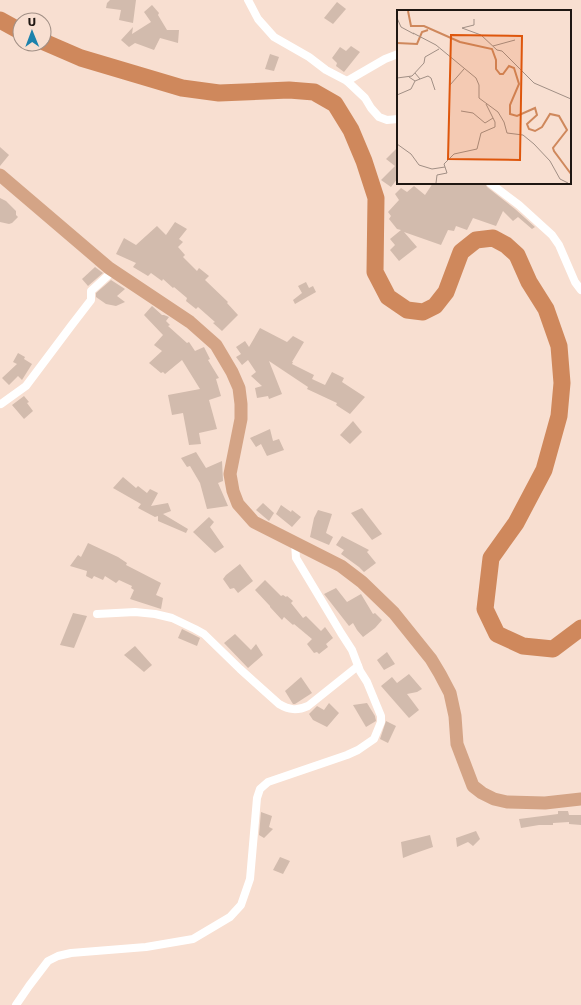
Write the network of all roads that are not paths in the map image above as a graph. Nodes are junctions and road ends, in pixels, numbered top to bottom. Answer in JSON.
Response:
{"nodes":[{"id":1,"x":248,"y":0,"type":"edge"},
{"id":2,"x":397,"y":54,"type":"edge"},
{"id":3,"x":347,"y":81,"type":"junction"},
{"id":4,"x":397,"y":119,"type":"edge"},
{"id":5,"x":0,"y":175,"type":"edge"},
{"id":6,"x":491,"y":184,"type":"edge"},
{"id":7,"x":113,"y":271,"type":"junction"},
{"id":8,"x":581,"y":290,"type":"edge"},
{"id":9,"x":1,"y":404,"type":"edge"},
{"id":10,"x":295,"y":543,"type":"junction"},
{"id":11,"x":97,"y":614,"type":"dead end"},
{"id":12,"x":358,"y":666,"type":"junction"},
{"id":13,"x":581,"y":799,"type":"edge"},
{"id":14,"x":16,"y":1005,"type":"edge"}],
"edges":[{"from":1,"to":3,"type":"street"},
{"from":2,"to":3,"type":"street"},
{"from":3,"to":4,"type":"street"},
{"from":5,"to":7,"type":"highway"},
{"from":6,"to":8,"type":"street"},
{"from":7,"to":9,"type":"street"},
{"from":7,"to":10,"type":"highway"},
{"from":10,"to":12,"type":"street"},
{"from":10,"to":13,"type":"highway"},
{"from":11,"to":12,"type":"street"},
{"from":12,"to":14,"type":"street"}]}
